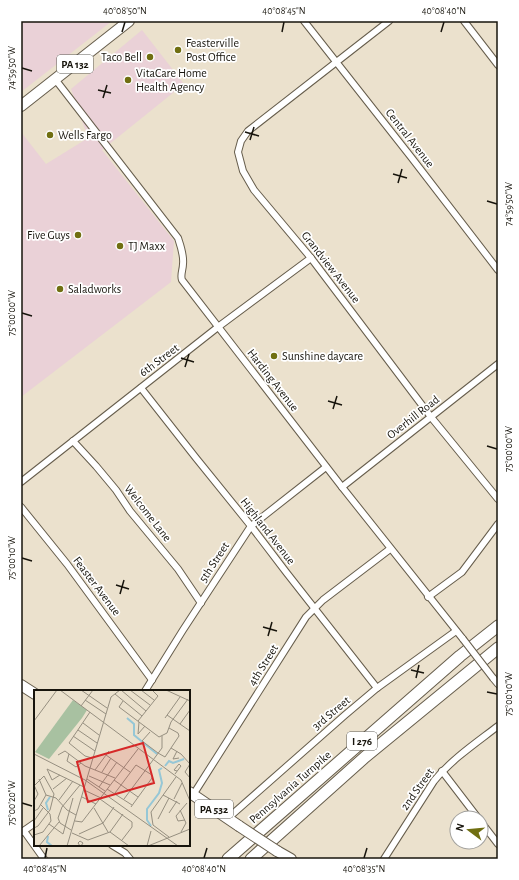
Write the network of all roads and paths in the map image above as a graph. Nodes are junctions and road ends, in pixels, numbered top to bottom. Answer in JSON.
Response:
{"nodes":[{"id":1,"x":129,"y":21,"type":"edge"},
{"id":2,"x":304,"y":21,"type":"edge"},
{"id":3,"x":389,"y":21,"type":"edge"},
{"id":4,"x":464,"y":21,"type":"edge"},
{"id":5,"x":336,"y":62,"type":"junction"},
{"id":6,"x":498,"y":65,"type":"edge"},
{"id":7,"x":55,"y":79,"type":"junction"},
{"id":8,"x":21,"y":106,"type":"edge"},
{"id":9,"x":311,"y":258,"type":"junction"},
{"id":10,"x":498,"y":270,"type":"edge"},
{"id":11,"x":218,"y":327,"type":"junction"},
{"id":12,"x":498,"y":364,"type":"edge"},
{"id":13,"x":141,"y":388,"type":"junction"},
{"id":14,"x":431,"y":417,"type":"junction"},
{"id":15,"x":73,"y":441,"type":"junction"},
{"id":16,"x":326,"y":467,"type":"junction"},
{"id":17,"x":21,"y":482,"type":"edge"},
{"id":18,"x":342,"y":487,"type":"junction"},
{"id":19,"x":498,"y":499,"type":"edge"},
{"id":20,"x":21,"y":507,"type":"edge"},
{"id":21,"x":498,"y":524,"type":"edge"},
{"id":22,"x":251,"y":526,"type":"junction"},
{"id":23,"x":390,"y":549,"type":"junction"},
{"id":24,"x":428,"y":597,"type":"junction"},
{"id":25,"x":201,"y":603,"type":"junction"},
{"id":26,"x":314,"y":608,"type":"junction"},
{"id":27,"x":498,"y":626,"type":"edge"},
{"id":28,"x":456,"y":631,"type":"junction"},
{"id":29,"x":498,"y":648,"type":"edge"},
{"id":30,"x":152,"y":680,"type":"junction"},
{"id":31,"x":498,"y":684,"type":"edge"},
{"id":32,"x":21,"y":685,"type":"edge"},
{"id":33,"x":377,"y":688,"type":"junction"},
{"id":34,"x":146,"y":690,"type":"edge"},
{"id":35,"x":34,"y":693,"type":"edge"},
{"id":36,"x":498,"y":726,"type":"edge"},
{"id":37,"x":442,"y":771,"type":"junction"},
{"id":38,"x":191,"y":794,"type":"edge"},
{"id":39,"x":472,"y":810,"type":"edge"},
{"id":40,"x":227,"y":819,"type":"junction"},
{"id":41,"x":34,"y":824,"type":"edge"},
{"id":42,"x":22,"y":832,"type":"edge"},
{"id":43,"x":489,"y":832,"type":"edge"},
{"id":44,"x":498,"y":844,"type":"edge"},
{"id":45,"x":114,"y":846,"type":"edge"},
{"id":46,"x":44,"y":859,"type":"edge"},
{"id":47,"x":130,"y":859,"type":"edge"},
{"id":48,"x":228,"y":859,"type":"edge"},
{"id":49,"x":251,"y":859,"type":"edge"},
{"id":50,"x":291,"y":859,"type":"edge"},
{"id":51,"x":384,"y":859,"type":"edge"}],
"edges":[{"from":1,"to":7,"type":"main road","number":"PA 132"},
{"from":2,"to":5,"type":"street","name":"Central Avenue"},
{"from":3,"to":5,"type":"street","name":"Grandview Avenue"},
{"from":4,"to":6,"type":"street"},
{"from":5,"to":9,"type":"street","name":"Grandview Avenue"},
{"from":5,"to":10,"type":"street","name":"Central Avenue"},
{"from":7,"to":8,"type":"main road","number":"PA 132"},
{"from":7,"to":11,"type":"street","name":"Harding Avenue"},
{"from":9,"to":11,"type":"street","name":"6th Street"},
{"from":9,"to":14,"type":"street","name":"Grandview Avenue"},
{"from":11,"to":13,"type":"street","name":"6th Street"},
{"from":11,"to":16,"type":"street","name":"Harding Avenue"},
{"from":12,"to":14,"type":"street","name":"Overhill Road"},
{"from":13,"to":15,"type":"street","name":"6th Street"},
{"from":13,"to":22,"type":"street","name":"Highland Avenue"},
{"from":14,"to":18,"type":"street","name":"Overhill Road"},
{"from":14,"to":19,"type":"street","name":"Grandview Avenue"},
{"from":15,"to":17,"type":"street","name":"6th Street"},
{"from":15,"to":25,"type":"street","name":"Welcome Lane"},
{"from":16,"to":18,"type":"street","name":"Harding Avenue"},
{"from":16,"to":22,"type":"street","name":"5th Street"},
{"from":18,"to":23,"type":"street","name":"Harding Avenue"},
{"from":20,"to":30,"type":"street","name":"Feaster Avenue"},
{"from":21,"to":24,"type":"street"},
{"from":22,"to":25,"type":"street","name":"5th Street"},
{"from":22,"to":26,"type":"street","name":"Highland Avenue"},
{"from":23,"to":24,"type":"street","name":"Harding Avenue"},
{"from":23,"to":26,"type":"street","name":"4th Street"},
{"from":24,"to":28,"type":"street","name":"Harding Avenue"},
{"from":25,"to":30,"type":"street","name":"5th Street"},
{"from":26,"to":33,"type":"street","name":"Highland Avenue"},
{"from":26,"to":38,"type":"street","name":"4th Street"},
{"from":27,"to":48,"type":"highway","name":"Pennsylvania Turnpike","number":"I 276"},
{"from":28,"to":31,"type":"street","name":"Harding Avenue","bridge":true},
{"from":28,"to":33,"type":"street","name":"3rd Street"},
{"from":29,"to":49,"type":"highway","number":"I 276"},
{"from":30,"to":34,"type":"street","name":"5th Street"},
{"from":32,"to":35,"type":"main road"},
{"from":33,"to":40,"type":"street","name":"3rd Street"},
{"from":36,"to":37,"type":"street","name":"2nd Street"},
{"from":37,"to":39,"type":"street"},
{"from":37,"to":51,"type":"street","name":"2nd Street"},
{"from":38,"to":40,"type":"main road","number":"PA 532"},
{"from":40,"to":50,"type":"main road","number":"PA 532","bridge":true},
{"from":41,"to":42,"type":"street"},
{"from":42,"to":46,"type":"street"},
{"from":43,"to":44,"type":"street"},
{"from":45,"to":47,"type":"street"}]}
